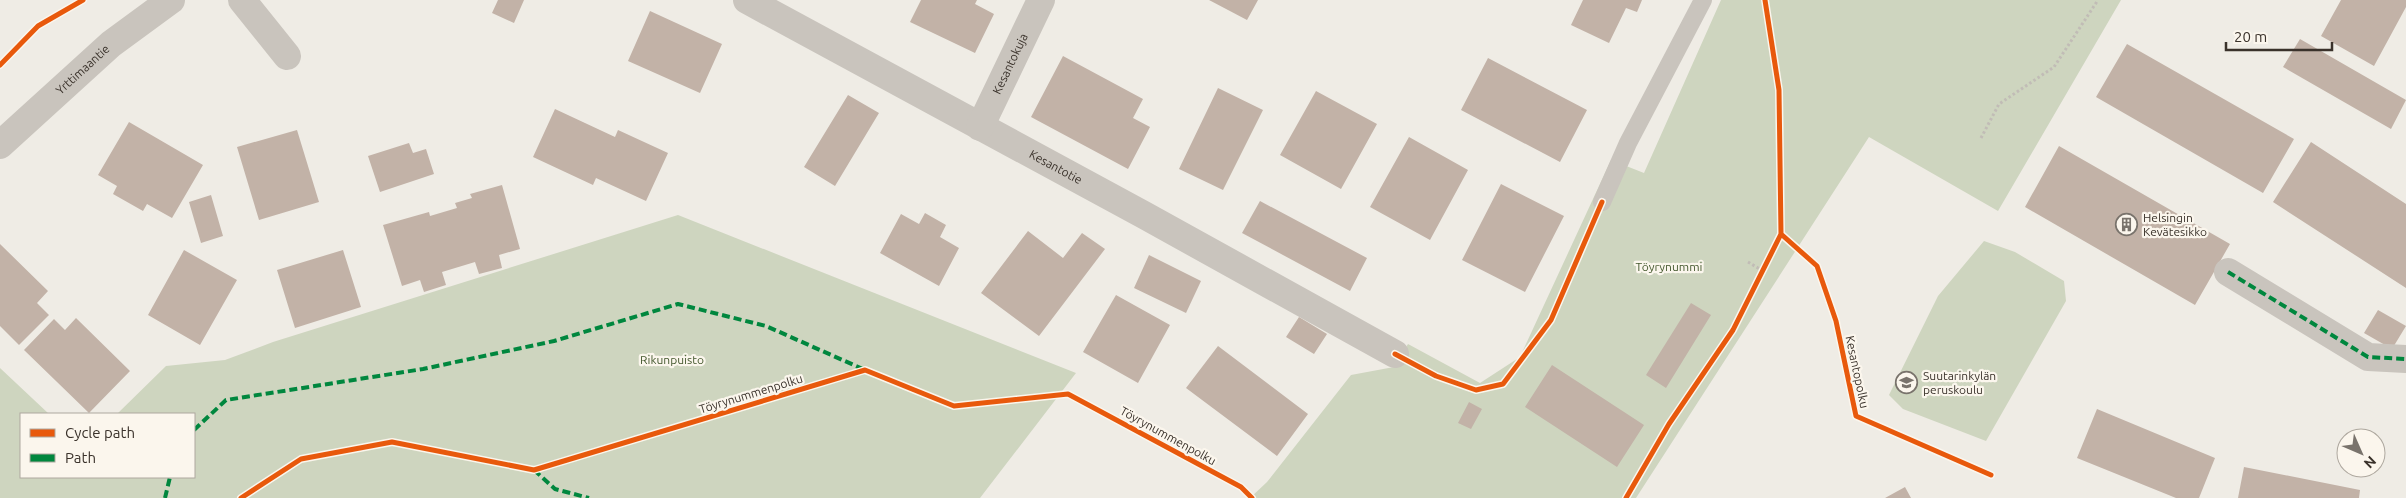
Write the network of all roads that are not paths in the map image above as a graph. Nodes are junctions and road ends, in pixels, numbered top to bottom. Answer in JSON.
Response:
{"nodes":[{"id":1,"x":171,"y":0,"type":"edge"},
{"id":2,"x":242,"y":0,"type":"edge"},
{"id":3,"x":747,"y":0,"type":"edge"},
{"id":4,"x":1041,"y":0,"type":"edge"},
{"id":5,"x":1703,"y":0,"type":"edge"},
{"id":6,"x":287,"y":56,"type":"dead end"},
{"id":7,"x":980,"y":127,"type":"junction"},
{"id":8,"x":0,"y":145,"type":"edge"},
{"id":9,"x":1602,"y":202,"type":"dead end"},
{"id":10,"x":2228,"y":272,"type":"dead end"},
{"id":11,"x":1396,"y":354,"type":"dead end"},
{"id":12,"x":2406,"y":359,"type":"edge"}],
"edges":[{"from":1,"to":8,"type":"street","name":"Yrttimaantie"},
{"from":2,"to":6,"type":"street"},
{"from":3,"to":7,"type":"street","name":"Kesantotie"},
{"from":4,"to":7,"type":"street","name":"Kesantokuja"},
{"from":5,"to":9,"type":"lane"},
{"from":7,"to":11,"type":"street","name":"Kesantotie"},
{"from":10,"to":12,"type":"street"}]}
